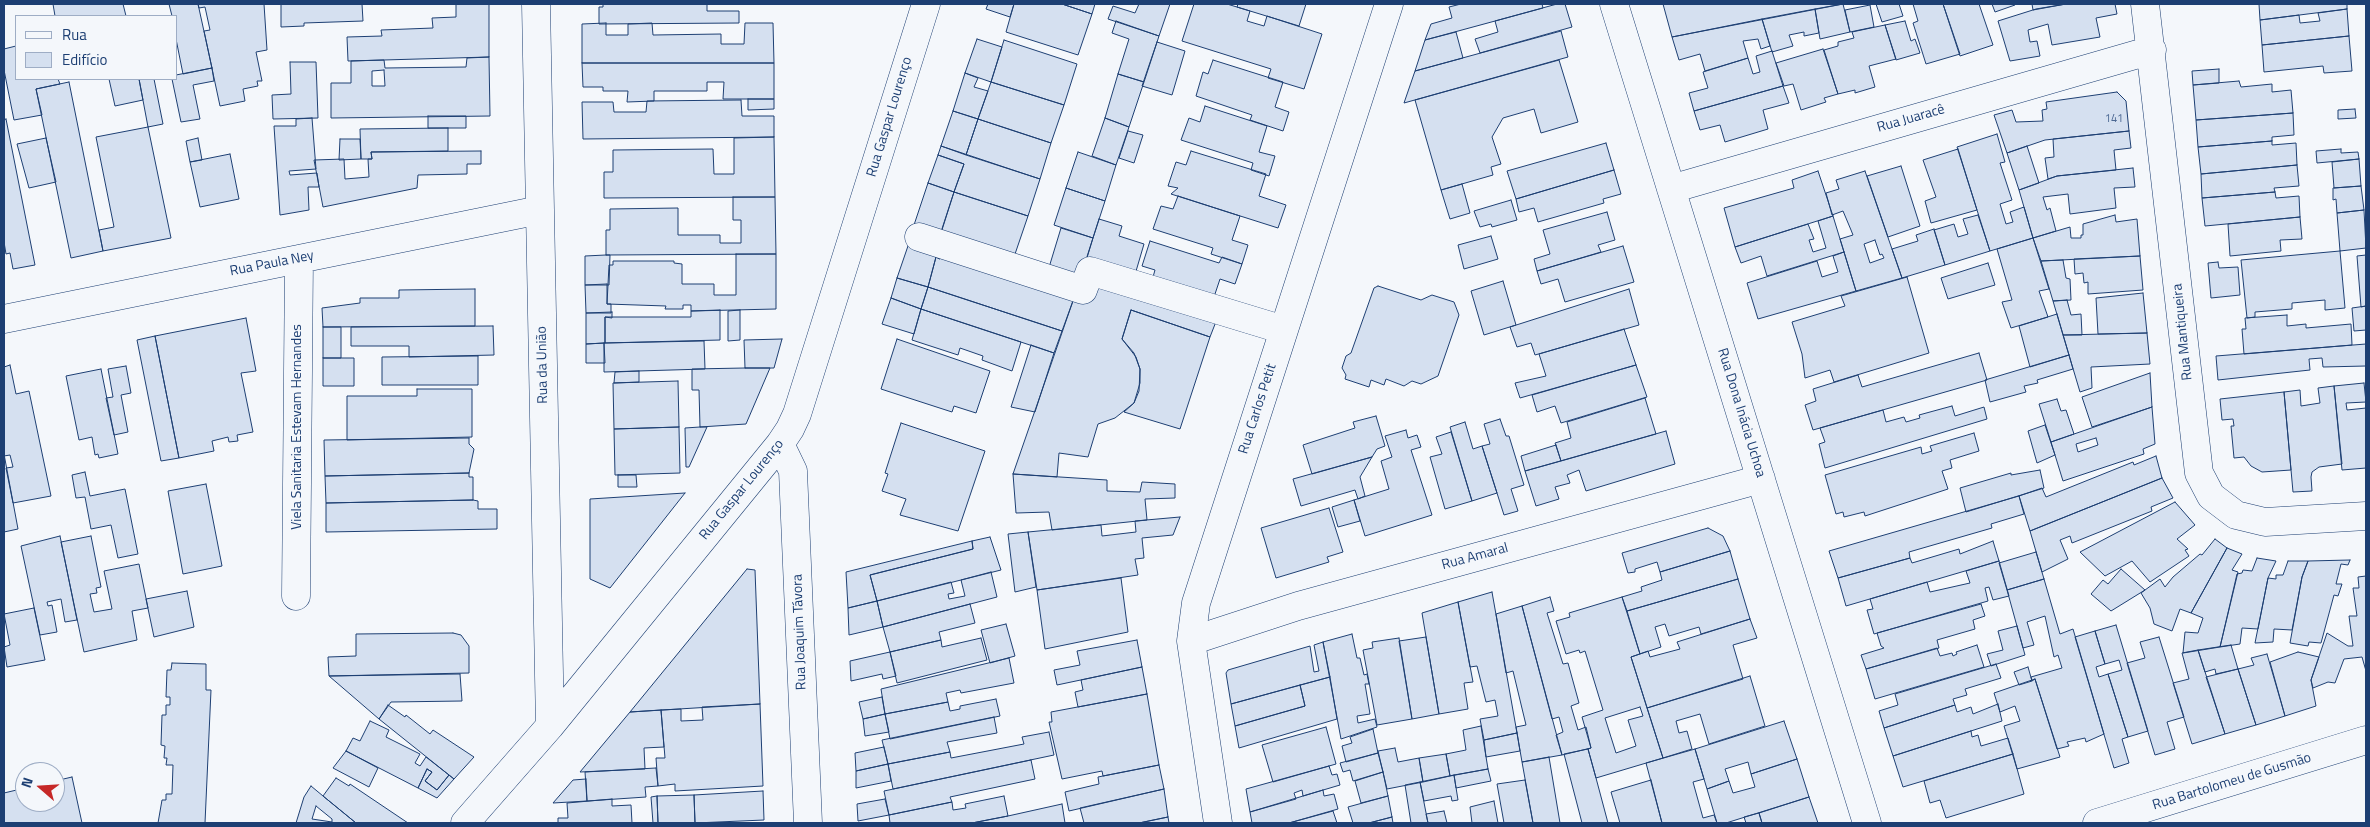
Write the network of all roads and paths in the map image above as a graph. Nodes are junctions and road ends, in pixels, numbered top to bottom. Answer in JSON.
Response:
{"nodes":[{"id":1,"x":536,"y":4,"type":"edge"},
{"id":2,"x":926,"y":4,"type":"edge"},
{"id":3,"x":1389,"y":4,"type":"edge"},
{"id":4,"x":1614,"y":4,"type":"edge"},
{"id":5,"x":2145,"y":4,"type":"edge"},
{"id":6,"x":2152,"y":50,"type":"junction"},
{"id":7,"x":1671,"y":189,"type":"junction"},
{"id":8,"x":540,"y":210,"type":"junction"},
{"id":9,"x":919,"y":237,"type":"dead end"},
{"id":10,"x":298,"y":259,"type":"junction"},
{"id":11,"x":4,"y":319,"type":"edge"},
{"id":12,"x":1284,"y":330,"type":"junction"},
{"id":13,"x":780,"y":444,"type":"junction"},
{"id":14,"x":1761,"y":479,"type":"junction"},
{"id":15,"x":2366,"y":516,"type":"edge"},
{"id":16,"x":296,"y":596,"type":"dead end"},
{"id":17,"x":1191,"y":641,"type":"junction"},
{"id":18,"x":550,"y":726,"type":"junction"},
{"id":19,"x":2366,"y":740,"type":"edge"},
{"id":20,"x":465,"y":823,"type":"edge"},
{"id":21,"x":808,"y":823,"type":"edge"},
{"id":22,"x":1218,"y":823,"type":"edge"},
{"id":23,"x":1867,"y":823,"type":"edge"},
{"id":24,"x":2098,"y":823,"type":"edge"}],
"edges":[{"from":1,"to":8,"type":"street","name":"Rua da União"},
{"from":2,"to":13,"type":"street","name":"Rua Gaspar Lourenço"},
{"from":3,"to":12,"type":"street","name":"Rua Carlos Petit"},
{"from":4,"to":7,"type":"street","name":"Rua Dona Inácia Uchoa"},
{"from":5,"to":6,"type":"street","name":"Rua Mantiqueira"},
{"from":6,"to":7,"type":"street","name":"Rua Juaracê"},
{"from":6,"to":15,"type":"street","name":"Rua Mantiqueira"},
{"from":7,"to":14,"type":"street","name":"Rua Dona Inácia Uchoa"},
{"from":8,"to":10,"type":"street","name":"Rua Paula Ney"},
{"from":8,"to":18,"type":"street","name":"Rua da União"},
{"from":9,"to":12,"type":"street"},
{"from":10,"to":11,"type":"street","name":"Rua Paula Ney"},
{"from":10,"to":16,"type":"street","name":"Viela Sanitaria Estevam Hernandes"},
{"from":12,"to":17,"type":"street","name":"Rua Carlos Petit"},
{"from":13,"to":18,"type":"street","name":"Rua Gaspar Lourenço"},
{"from":13,"to":21,"type":"street","name":"Rua Joaquim Távora"},
{"from":14,"to":17,"type":"street","name":"Rua Amaral"},
{"from":14,"to":23,"type":"street","name":"Rua Dona Inácia Uchoa"},
{"from":17,"to":22,"type":"street","name":"Rua Carlos Petit"},
{"from":18,"to":20,"type":"street","name":"Rua Gaspar Lourenço"},
{"from":19,"to":24,"type":"street","name":"Rua Bartolomeu de Gusmão"}]}
